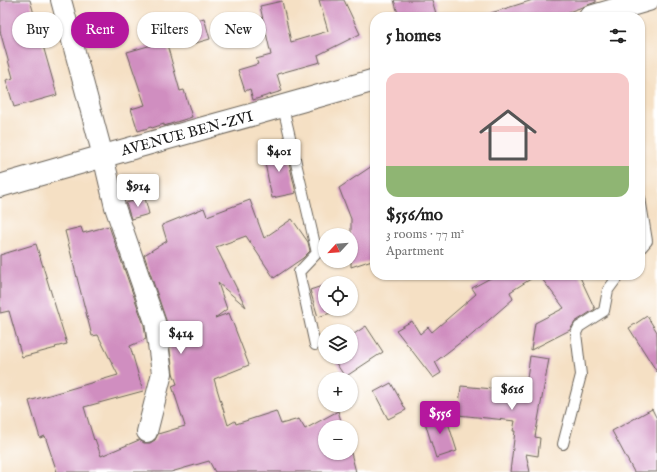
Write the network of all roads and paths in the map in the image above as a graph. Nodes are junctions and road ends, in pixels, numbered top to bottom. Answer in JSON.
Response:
{"nodes":[{"id":1,"x":61,"y":0,"type":"edge"},
{"id":2,"x":648,"y":0,"type":"edge"},
{"id":3,"x":607,"y":12,"type":"edge"},
{"id":4,"x":370,"y":81,"type":"edge"},
{"id":5,"x":283,"y":107,"type":"junction"},
{"id":6,"x":103,"y":156,"type":"junction"},
{"id":7,"x":0,"y":186,"type":"edge"},
{"id":8,"x":645,"y":229,"type":"edge"},
{"id":9,"x":645,"y":243,"type":"edge"},
{"id":10,"x":615,"y":280,"type":"edge"},
{"id":11,"x":315,"y":345,"type":"dead end"},
{"id":12,"x":147,"y":432,"type":"dead end"},
{"id":13,"x":563,"y":444,"type":"dead end"}],
"edges":[{"from":1,"to":6,"type":"street"},
{"from":2,"to":3,"type":"street"},
{"from":4,"to":5,"type":"street","name":"AVENUE BEN-ZVI"},
{"from":5,"to":6,"type":"street","name":"AVENUE BEN-ZVI"},
{"from":5,"to":11,"type":"lane"},
{"from":6,"to":7,"type":"street","name":"AVENUE BEN-ZVI"},
{"from":6,"to":12,"type":"street"},
{"from":8,"to":9,"type":"lane"},
{"from":10,"to":13,"type":"lane"}]}
